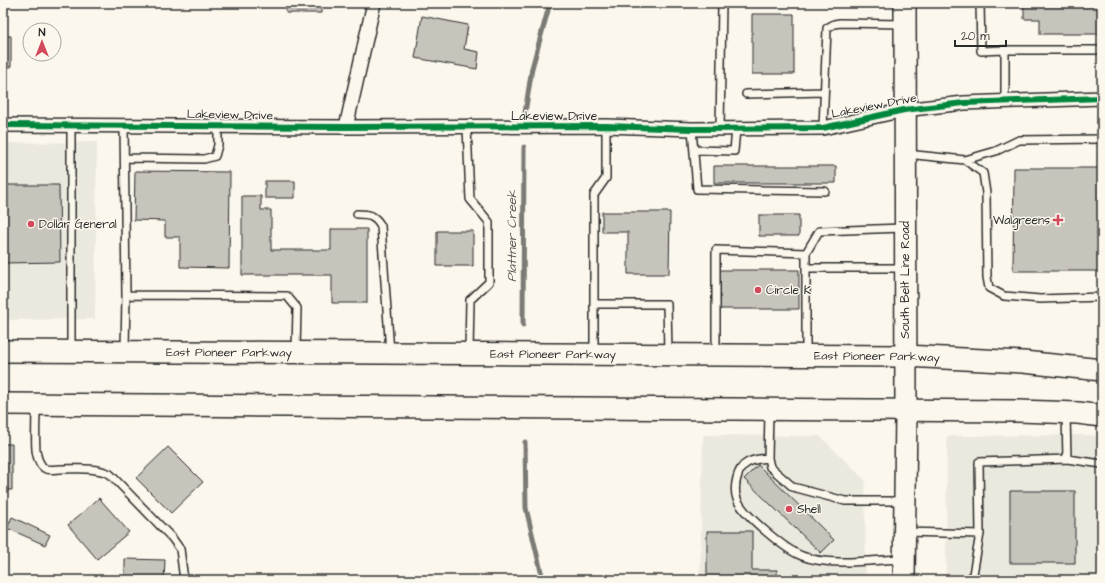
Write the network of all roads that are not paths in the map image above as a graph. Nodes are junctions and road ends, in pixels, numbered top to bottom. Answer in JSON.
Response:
{"nodes":[{"id":1,"x":374,"y":3,"type":"edge"},
{"id":2,"x":722,"y":3,"type":"edge"},
{"id":3,"x":905,"y":3,"type":"edge"},
{"id":4,"x":980,"y":3,"type":"edge"},
{"id":5,"x":905,"y":24,"type":"junction"},
{"id":6,"x":1005,"y":50,"type":"junction"},
{"id":7,"x":1102,"y":50,"type":"edge"},
{"id":8,"x":824,"y":92,"type":"junction"},
{"id":9,"x":746,"y":94,"type":"dead end"},
{"id":10,"x":1102,"y":98,"type":"edge"},
{"id":11,"x":1005,"y":100,"type":"junction"},
{"id":12,"x":904,"y":110,"type":"junction"},
{"id":13,"x":3,"y":125,"type":"edge"},
{"id":14,"x":71,"y":125,"type":"junction"},
{"id":15,"x":124,"y":125,"type":"junction"},
{"id":16,"x":218,"y":126,"type":"junction"},
{"id":17,"x":606,"y":126,"type":"junction"},
{"id":18,"x":346,"y":127,"type":"junction"},
{"id":19,"x":467,"y":127,"type":"junction"},
{"id":20,"x":823,"y":128,"type":"junction"},
{"id":21,"x":692,"y":129,"type":"junction"},
{"id":22,"x":720,"y":129,"type":"junction"},
{"id":23,"x":736,"y":129,"type":"junction"},
{"id":24,"x":1102,"y":139,"type":"edge"},
{"id":25,"x":694,"y":150,"type":"junction"},
{"id":26,"x":905,"y":154,"type":"junction"},
{"id":27,"x":125,"y":158,"type":"junction"},
{"id":28,"x":965,"y":160,"type":"junction"},
{"id":29,"x":825,"y":191,"type":"dead end"},
{"id":30,"x":357,"y":214,"type":"dead end"},
{"id":31,"x":905,"y":228,"type":"junction"},
{"id":32,"x":806,"y":253,"type":"junction"},
{"id":33,"x":806,"y":268,"type":"junction"},
{"id":34,"x":905,"y":268,"type":"junction"},
{"id":35,"x":126,"y":295,"type":"junction"},
{"id":36,"x":1102,"y":297,"type":"edge"},
{"id":37,"x":595,"y":304,"type":"junction"},
{"id":38,"x":3,"y":351,"type":"edge"},
{"id":39,"x":71,"y":351,"type":"junction"},
{"id":40,"x":125,"y":352,"type":"junction"},
{"id":41,"x":296,"y":353,"type":"junction"},
{"id":42,"x":390,"y":354,"type":"junction"},
{"id":43,"x":469,"y":354,"type":"junction"},
{"id":44,"x":594,"y":354,"type":"junction"},
{"id":45,"x":668,"y":355,"type":"junction"},
{"id":46,"x":716,"y":355,"type":"junction"},
{"id":47,"x":806,"y":356,"type":"junction"},
{"id":48,"x":905,"y":356,"type":"junction"},
{"id":49,"x":1102,"y":370,"type":"edge"},
{"id":50,"x":3,"y":404,"type":"edge"},
{"id":51,"x":36,"y":405,"type":"junction"},
{"id":52,"x":769,"y":410,"type":"junction"},
{"id":53,"x":906,"y":411,"type":"junction"},
{"id":54,"x":1066,"y":412,"type":"junction"},
{"id":55,"x":1102,"y":416,"type":"edge"},
{"id":56,"x":768,"y":458,"type":"junction"},
{"id":57,"x":1067,"y":459,"type":"junction"},
{"id":58,"x":1102,"y":464,"type":"edge"},
{"id":59,"x":905,"y":501,"type":"junction"},
{"id":60,"x":904,"y":532,"type":"junction"},
{"id":61,"x":980,"y":534,"type":"junction"},
{"id":62,"x":904,"y":559,"type":"junction"},
{"id":63,"x":184,"y":580,"type":"edge"},
{"id":64,"x":904,"y":580,"type":"edge"},
{"id":65,"x":972,"y":580,"type":"edge"}],
"edges":[{"from":1,"to":18,"type":"street"},
{"from":2,"to":22,"type":"lane"},
{"from":3,"to":5,"type":"main road","name":"South Belt Line Road"},
{"from":4,"to":6,"type":"lane"},
{"from":5,"to":8,"type":"lane"},
{"from":5,"to":12,"type":"main road","name":"South Belt Line Road"},
{"from":6,"to":7,"type":"lane"},
{"from":6,"to":11,"type":"lane"},
{"from":8,"to":9,"type":"lane"},
{"from":8,"to":20,"type":"lane"},
{"from":10,"to":11,"type":"street","name":"Lakeview Drive"},
{"from":11,"to":12,"type":"street","name":"Lakeview Drive"},
{"from":12,"to":20,"type":"street","name":"Lakeview Drive"},
{"from":12,"to":26,"type":"main road","name":"South Belt Line Road"},
{"from":13,"to":14,"type":"street","name":"Lakeview Drive"},
{"from":14,"to":15,"type":"street","name":"Lakeview Drive"},
{"from":14,"to":39,"type":"lane"},
{"from":15,"to":16,"type":"street","name":"Lakeview Drive"},
{"from":15,"to":27,"type":"lane"},
{"from":16,"to":18,"type":"street","name":"Lakeview Drive"},
{"from":16,"to":27,"type":"lane"},
{"from":17,"to":19,"type":"street","name":"Lakeview Drive"},
{"from":17,"to":21,"type":"street","name":"Lakeview Drive"},
{"from":17,"to":37,"type":"lane"},
{"from":18,"to":19,"type":"street","name":"Lakeview Drive"},
{"from":19,"to":43,"type":"lane"},
{"from":20,"to":23,"type":"street","name":"Lakeview Drive"},
{"from":21,"to":22,"type":"street","name":"Lakeview Drive"},
{"from":21,"to":25,"type":"lane"},
{"from":22,"to":23,"type":"street","name":"Lakeview Drive"},
{"from":23,"to":25,"type":"lane"},
{"from":24,"to":28,"type":"lane"},
{"from":25,"to":29,"type":"lane"},
{"from":26,"to":28,"type":"lane"},
{"from":26,"to":31,"type":"main road","name":"South Belt Line Road"},
{"from":27,"to":35,"type":"lane"},
{"from":28,"to":36,"type":"lane"},
{"from":30,"to":42,"type":"lane"},
{"from":31,"to":32,"type":"lane"},
{"from":31,"to":34,"type":"main road","name":"South Belt Line Road"},
{"from":32,"to":33,"type":"lane"},
{"from":32,"to":46,"type":"lane"},
{"from":33,"to":34,"type":"lane"},
{"from":33,"to":47,"type":"lane"},
{"from":34,"to":48,"type":"main road","name":"South Belt Line Road"},
{"from":35,"to":40,"type":"lane"},
{"from":35,"to":41,"type":"lane"},
{"from":37,"to":44,"type":"lane"},
{"from":37,"to":45,"type":"lane"},
{"from":38,"to":39,"type":"main road","name":"East Pioneer Parkway"},
{"from":39,"to":40,"type":"main road","name":"East Pioneer Parkway"},
{"from":40,"to":41,"type":"main road","name":"East Pioneer Parkway"},
{"from":41,"to":42,"type":"main road","name":"East Pioneer Parkway"},
{"from":42,"to":43,"type":"main road","name":"East Pioneer Parkway"},
{"from":43,"to":44,"type":"main road","name":"East Pioneer Parkway"},
{"from":44,"to":45,"type":"main road","name":"East Pioneer Parkway"},
{"from":45,"to":46,"type":"main road","name":"East Pioneer Parkway"},
{"from":46,"to":47,"type":"main road","name":"East Pioneer Parkway"},
{"from":47,"to":48,"type":"main road","name":"East Pioneer Parkway"},
{"from":48,"to":49,"type":"main road","name":"East Pioneer Parkway"},
{"from":48,"to":53,"type":"main road","name":"South Belt Line Road"},
{"from":50,"to":51,"type":"main road"},
{"from":51,"to":52,"type":"main road"},
{"from":51,"to":63,"type":"lane"},
{"from":52,"to":53,"type":"main road"},
{"from":52,"to":56,"type":"lane"},
{"from":53,"to":54,"type":"main road"},
{"from":53,"to":59,"type":"main road","name":"South Belt Line Road"},
{"from":54,"to":55,"type":"main road"},
{"from":54,"to":57,"type":"lane"},
{"from":56,"to":59,"type":"lane"},
{"from":56,"to":62,"type":"lane"},
{"from":57,"to":58,"type":"lane"},
{"from":57,"to":61,"type":"lane"},
{"from":59,"to":60,"type":"main road","name":"South Belt Line Road"},
{"from":60,"to":61,"type":"lane"},
{"from":60,"to":62,"type":"main road","name":"South Belt Line Road"},
{"from":61,"to":65,"type":"lane"},
{"from":62,"to":64,"type":"main road","name":"South Belt Line Road"}]}
